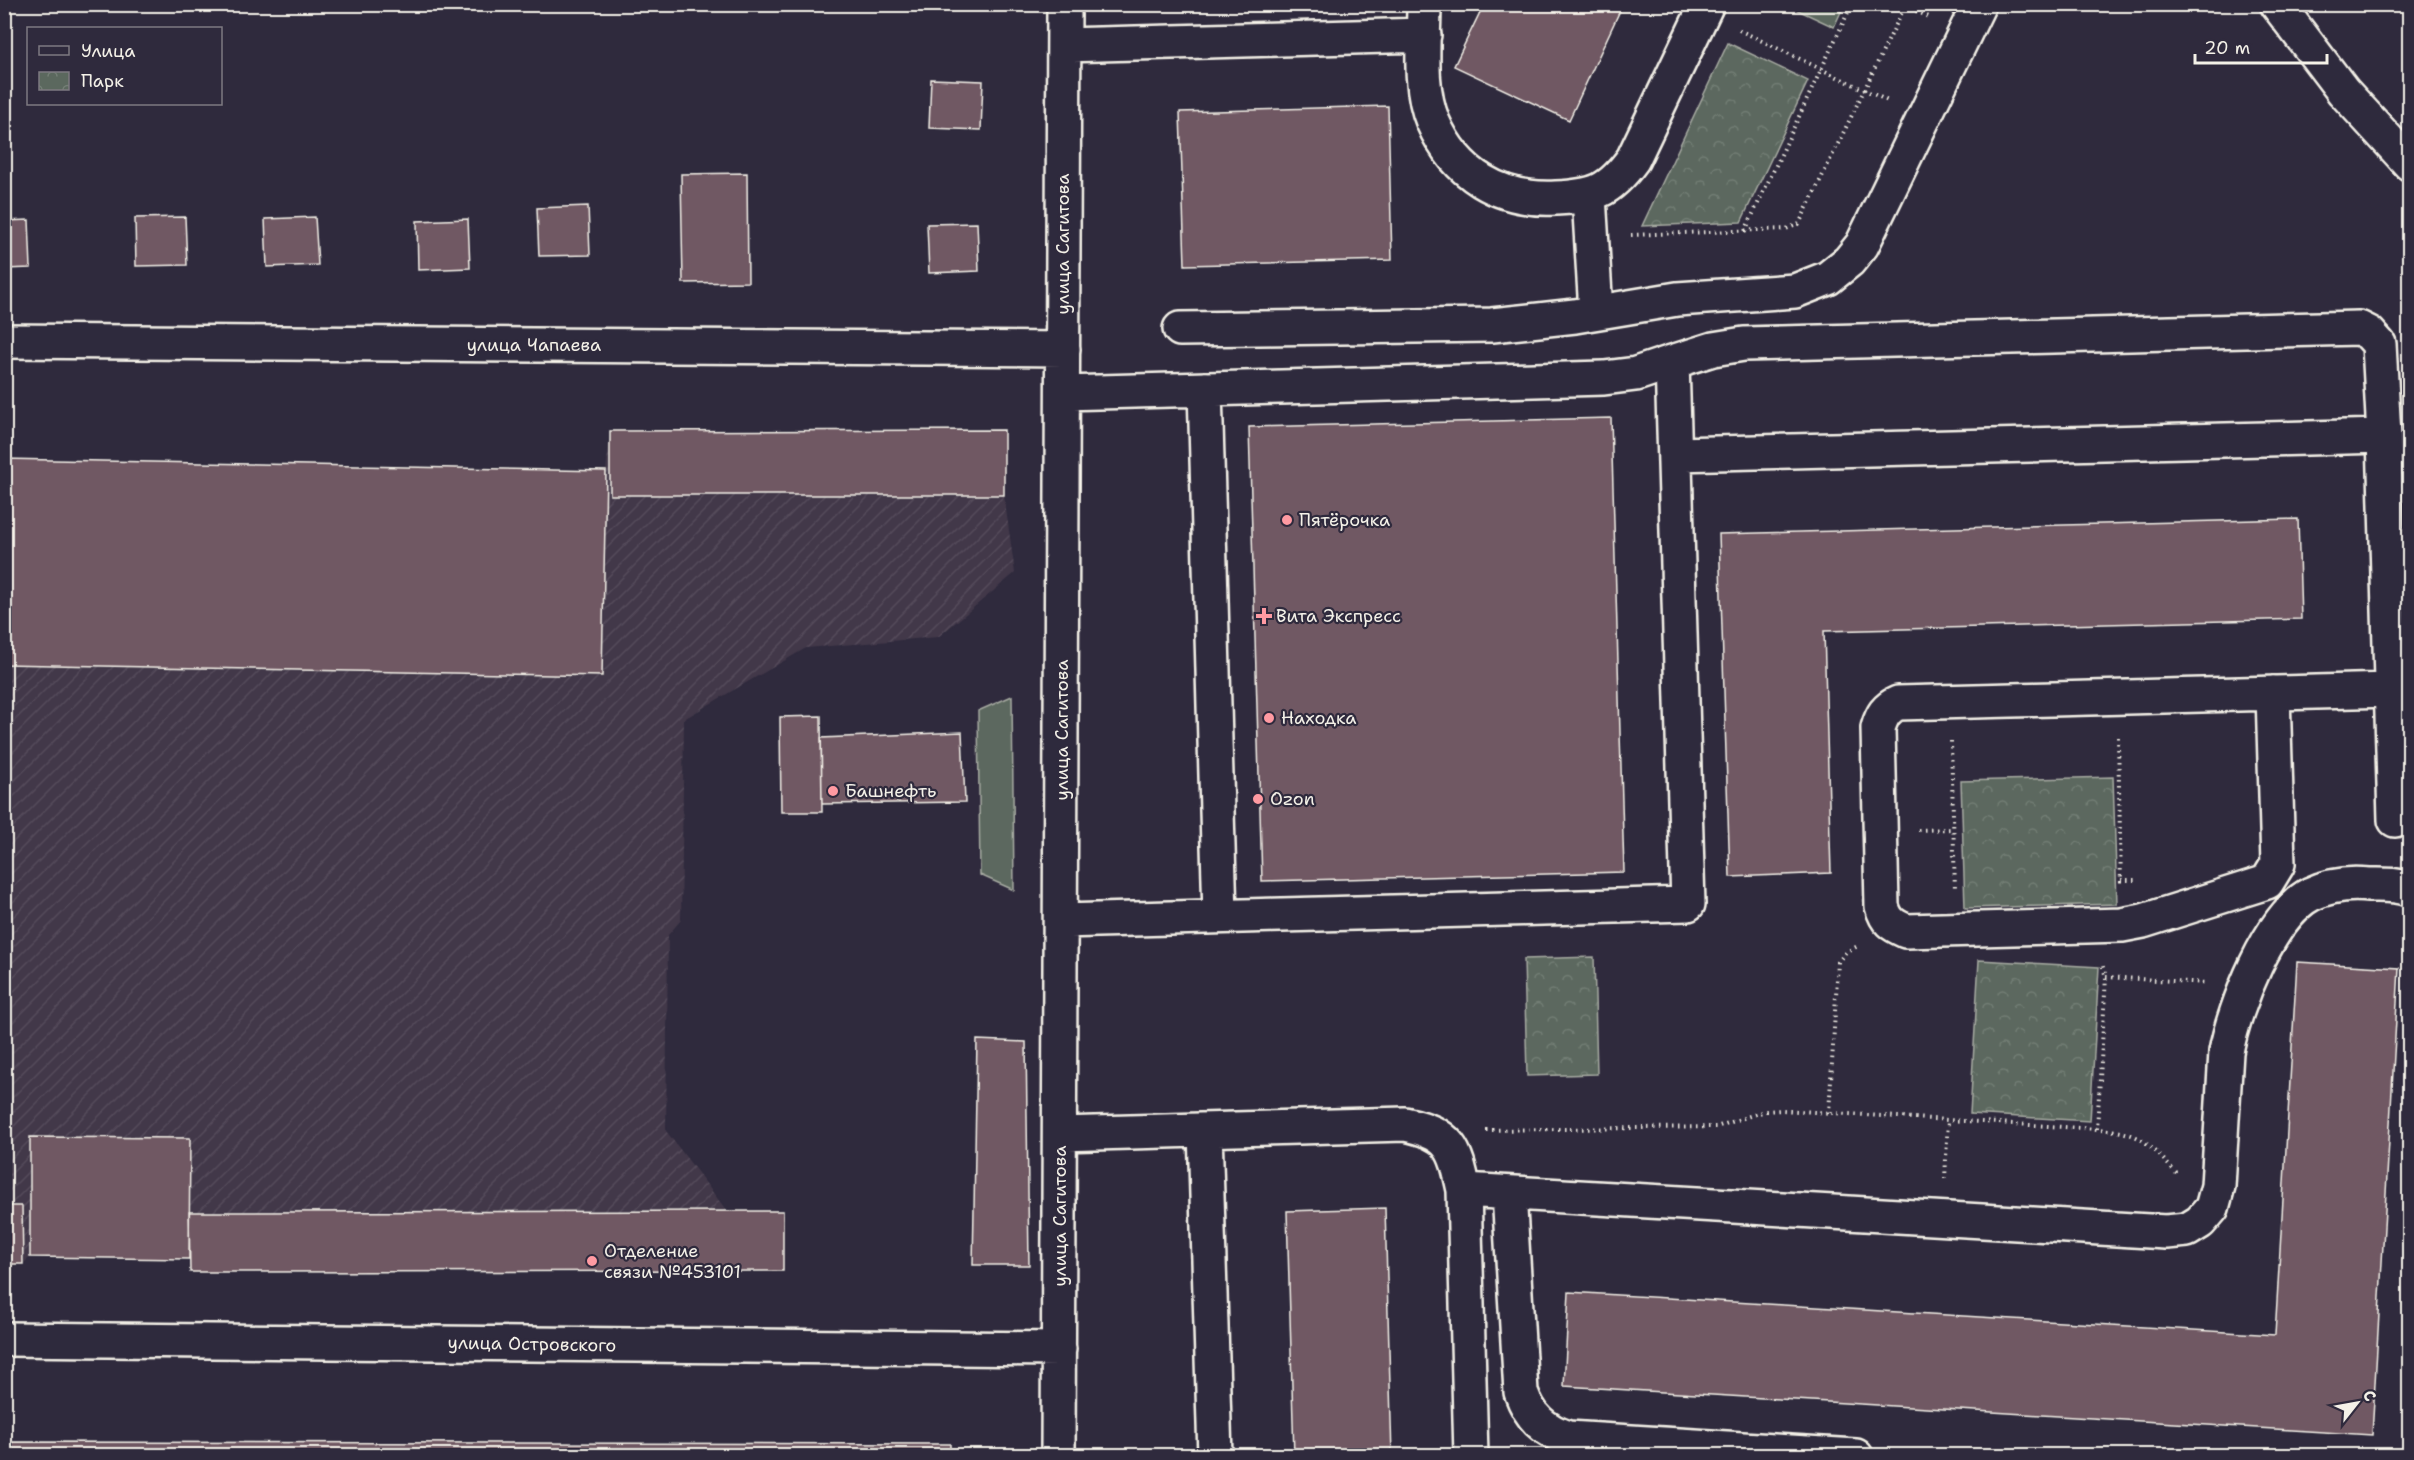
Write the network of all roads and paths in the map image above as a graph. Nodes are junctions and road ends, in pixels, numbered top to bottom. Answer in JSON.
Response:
{"nodes":[{"id":1,"x":1064,"y":4,"type":"edge"},
{"id":2,"x":1852,"y":4,"type":"edge"},
{"id":3,"x":1905,"y":4,"type":"edge"},
{"id":4,"x":1979,"y":4,"type":"edge"},
{"id":5,"x":2277,"y":4,"type":"edge"},
{"id":6,"x":1717,"y":15,"type":"edge"},
{"id":7,"x":1424,"y":20,"type":"edge"},
{"id":8,"x":1064,"y":45,"type":"junction"},
{"id":9,"x":1822,"y":69,"type":"junction"},
{"id":10,"x":1865,"y":90,"type":"junction"},
{"id":11,"x":1923,"y":118,"type":"junction"},
{"id":12,"x":2409,"y":164,"type":"edge"},
{"id":13,"x":1589,"y":196,"type":"junction"},
{"id":14,"x":1745,"y":231,"type":"junction"},
{"id":15,"x":1591,"y":237,"type":"junction"},
{"id":16,"x":1596,"y":312,"type":"junction"},
{"id":17,"x":1180,"y":329,"type":"dead end"},
{"id":18,"x":4,"y":341,"type":"edge"},
{"id":19,"x":1063,"y":349,"type":"junction"},
{"id":20,"x":1672,"y":362,"type":"junction"},
{"id":21,"x":1205,"y":389,"type":"junction"},
{"id":22,"x":1063,"y":393,"type":"junction"},
{"id":23,"x":2384,"y":436,"type":"junction"},
{"id":24,"x":1675,"y":454,"type":"junction"},
{"id":25,"x":2391,"y":690,"type":"junction"},
{"id":26,"x":2273,"y":693,"type":"junction"},
{"id":27,"x":2117,"y":697,"type":"junction"},
{"id":28,"x":1950,"y":702,"type":"junction"},
{"id":29,"x":2395,"y":820,"type":"dead end"},
{"id":30,"x":2409,"y":890,"type":"edge"},
{"id":31,"x":1220,"y":916,"type":"junction"},
{"id":32,"x":1061,"y":921,"type":"junction"},
{"id":33,"x":2122,"y":925,"type":"junction"},
{"id":34,"x":1956,"y":929,"type":"junction"},
{"id":35,"x":1863,"y":944,"type":"dead end"},
{"id":36,"x":2096,"y":960,"type":"dead end"},
{"id":37,"x":2106,"y":977,"type":"junction"},
{"id":38,"x":2246,"y":985,"type":"junction"},
{"id":39,"x":1830,"y":1113,"type":"junction"},
{"id":40,"x":1948,"y":1120,"type":"junction"},
{"id":41,"x":2097,"y":1129,"type":"junction"},
{"id":42,"x":1205,"y":1130,"type":"junction"},
{"id":43,"x":1060,"y":1134,"type":"junction"},
{"id":44,"x":1444,"y":1140,"type":"junction"},
{"id":45,"x":1464,"y":1190,"type":"junction"},
{"id":46,"x":1509,"y":1193,"type":"junction"},
{"id":47,"x":2212,"y":1208,"type":"junction"},
{"id":48,"x":1943,"y":1219,"type":"junction"},
{"id":49,"x":4,"y":1339,"type":"edge"},
{"id":50,"x":1059,"y":1349,"type":"junction"},
{"id":51,"x":1059,"y":1455,"type":"edge"},
{"id":52,"x":1215,"y":1455,"type":"edge"},
{"id":53,"x":1471,"y":1455,"type":"edge"},
{"id":54,"x":1856,"y":1455,"type":"edge"}],
"edges":[{"from":1,"to":8,"type":"street","name":"улица Сагитова"},
{"from":2,"to":9,"type":"path"},
{"from":3,"to":10,"type":"path"},
{"from":4,"to":11,"type":"street"},
{"from":5,"to":12,"type":"street"},
{"from":6,"to":9,"type":"path"},
{"from":6,"to":13,"type":"street"},
{"from":7,"to":8,"type":"street"},
{"from":7,"to":13,"type":"street"},
{"from":8,"to":19,"type":"street","name":"улица Сагитова"},
{"from":9,"to":10,"type":"path"},
{"from":9,"to":14,"type":"path"},
{"from":10,"to":11,"type":"path"},
{"from":10,"to":14,"type":"path"},
{"from":11,"to":16,"type":"street"},
{"from":13,"to":15,"type":"street"},
{"from":14,"to":15,"type":"path"},
{"from":15,"to":16,"type":"street"},
{"from":16,"to":17,"type":"street"},
{"from":18,"to":19,"type":"street","name":"улица Чапаева"},
{"from":19,"to":22,"type":"street","name":"улица Сагитова"},
{"from":20,"to":21,"type":"street"},
{"from":20,"to":23,"type":"street"},
{"from":20,"to":24,"type":"street"},
{"from":21,"to":22,"type":"street"},
{"from":21,"to":31,"type":"street"},
{"from":22,"to":32,"type":"street","name":"улица Сагитова"},
{"from":23,"to":24,"type":"street"},
{"from":23,"to":25,"type":"street"},
{"from":24,"to":31,"type":"street"},
{"from":25,"to":26,"type":"street"},
{"from":25,"to":29,"type":"street"},
{"from":26,"to":27,"type":"street"},
{"from":26,"to":33,"type":"street"},
{"from":27,"to":28,"type":"street"},
{"from":27,"to":33,"type":"path"},
{"from":28,"to":34,"type":"path"},
{"from":28,"to":34,"type":"street"},
{"from":30,"to":38,"type":"street"},
{"from":31,"to":32,"type":"street"},
{"from":32,"to":43,"type":"street","name":"улица Сагитова"},
{"from":33,"to":34,"type":"street"},
{"from":35,"to":39,"type":"path"},
{"from":36,"to":37,"type":"path"},
{"from":37,"to":38,"type":"path"},
{"from":37,"to":41,"type":"path"},
{"from":38,"to":47,"type":"street"},
{"from":39,"to":40,"type":"path"},
{"from":39,"to":44,"type":"path"},
{"from":40,"to":41,"type":"path"},
{"from":40,"to":48,"type":"path"},
{"from":41,"to":47,"type":"path"},
{"from":42,"to":43,"type":"street"},
{"from":42,"to":44,"type":"street"},
{"from":42,"to":52,"type":"street"},
{"from":43,"to":50,"type":"street","name":"улица Сагитова"},
{"from":44,"to":45,"type":"street"},
{"from":45,"to":46,"type":"street"},
{"from":45,"to":53,"type":"street"},
{"from":46,"to":48,"type":"street"},
{"from":46,"to":54,"type":"street"},
{"from":47,"to":48,"type":"street"},
{"from":49,"to":50,"type":"street","name":"улица Островского"},
{"from":50,"to":51,"type":"street","name":"улица Сагитова"}]}
